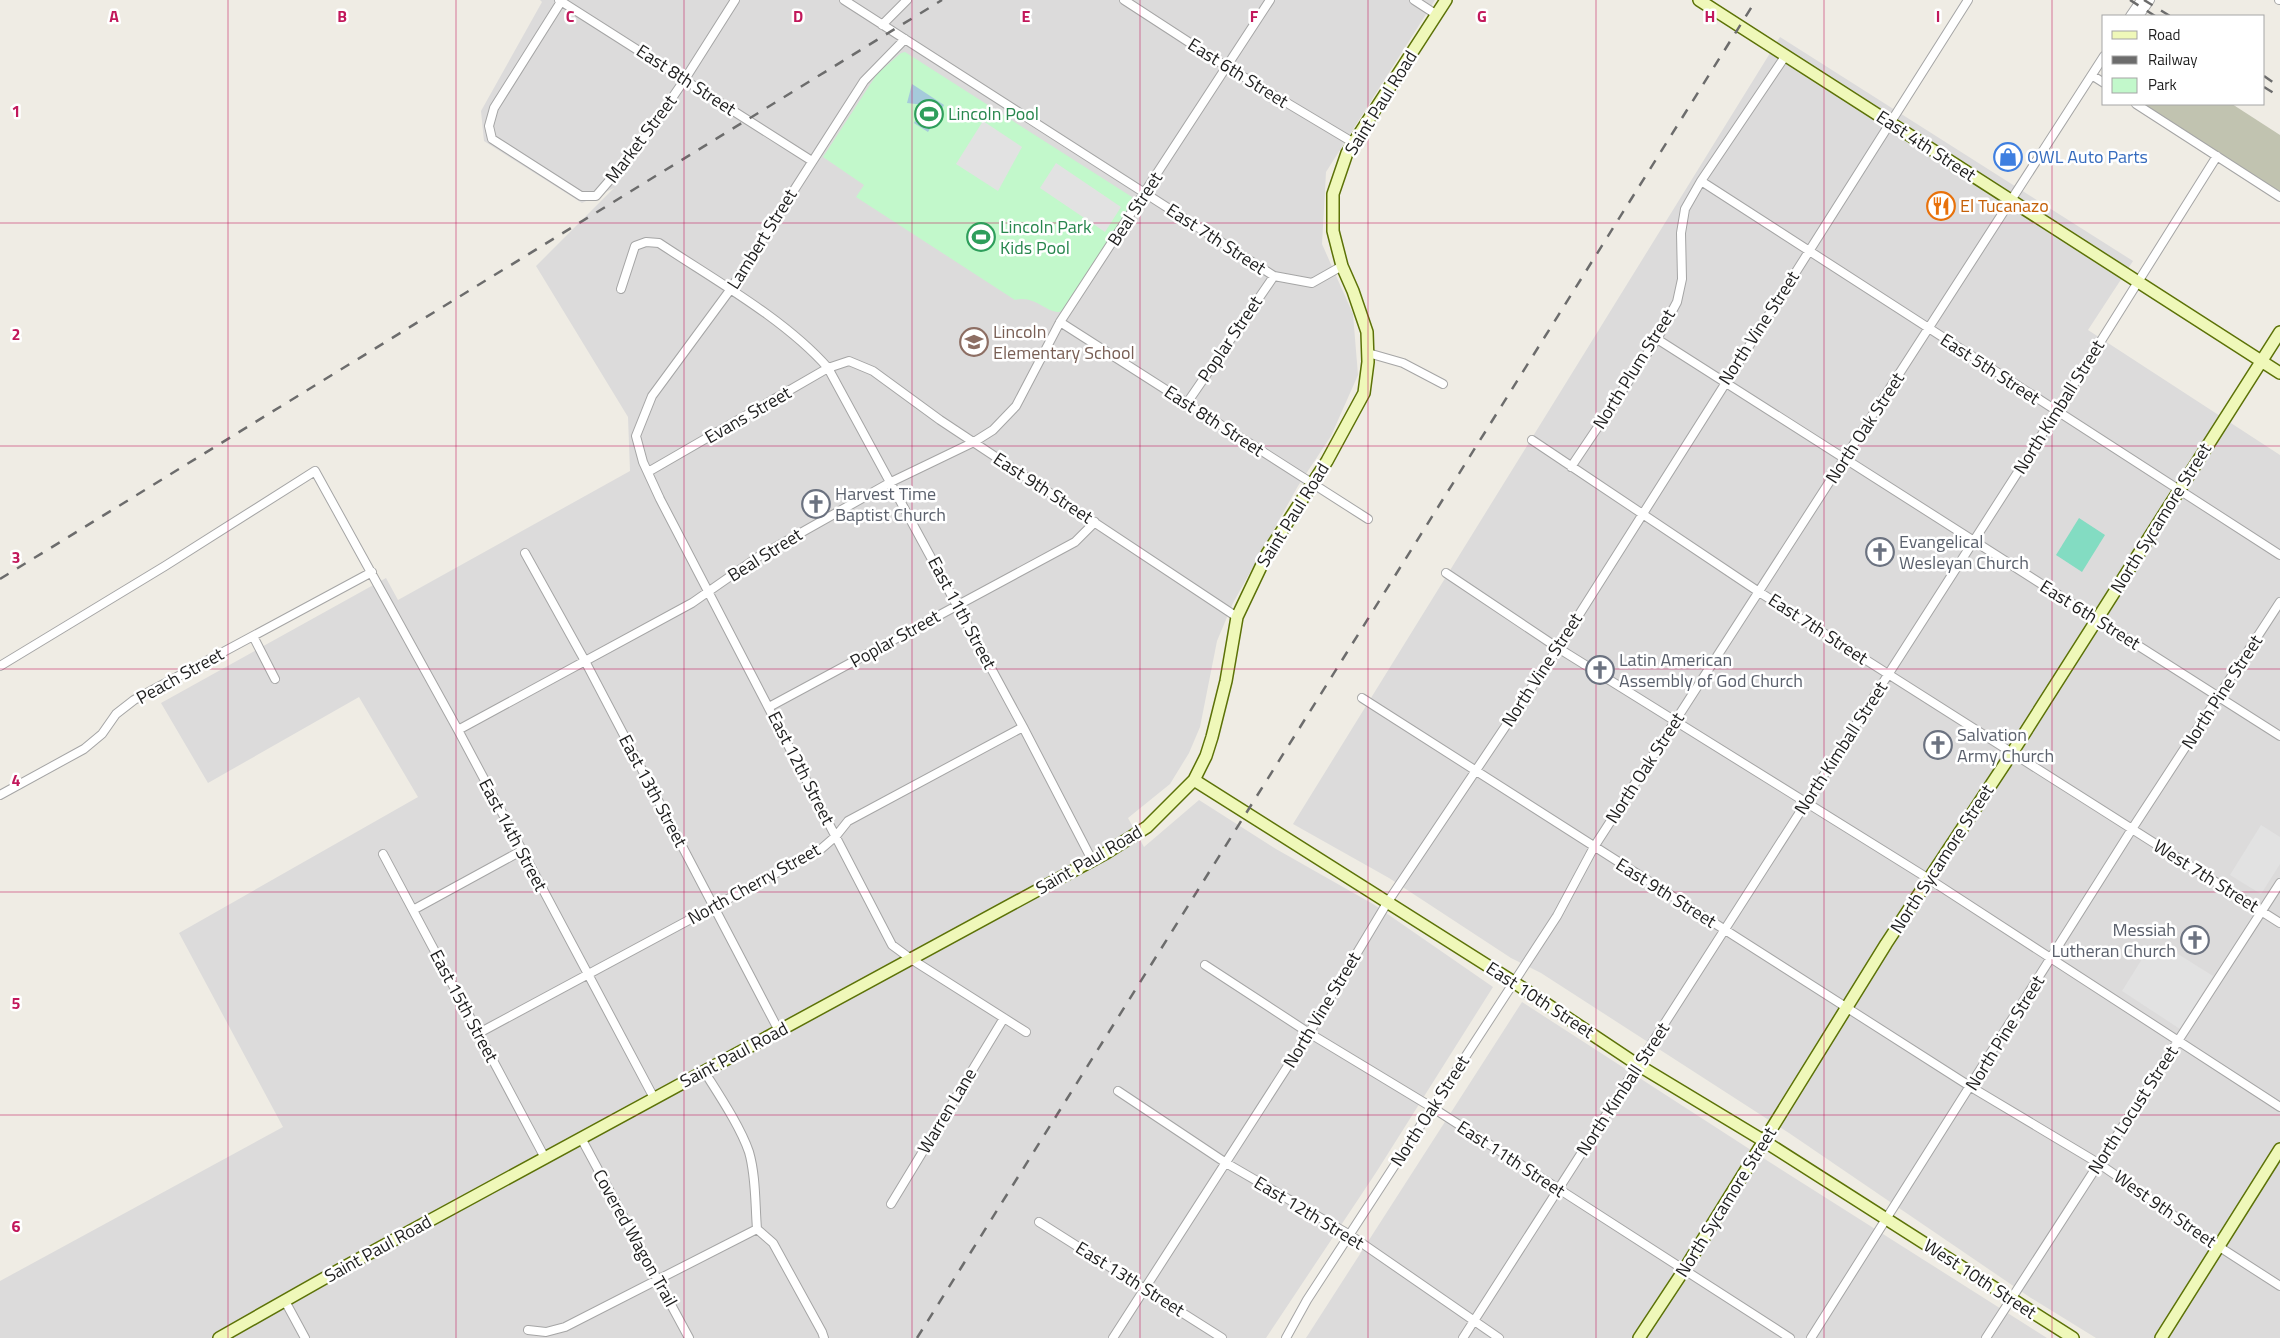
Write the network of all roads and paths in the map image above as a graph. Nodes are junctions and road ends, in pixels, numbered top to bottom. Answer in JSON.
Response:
{"nodes":[{"id":1,"x":561,"y":0,"type":"edge"},
{"id":2,"x":735,"y":0,"type":"edge"},
{"id":3,"x":844,"y":0,"type":"edge"},
{"id":4,"x":907,"y":0,"type":"edge"},
{"id":5,"x":1124,"y":0,"type":"edge"},
{"id":6,"x":1270,"y":0,"type":"edge"},
{"id":7,"x":1414,"y":0,"type":"edge"},
{"id":8,"x":1446,"y":0,"type":"edge"},
{"id":9,"x":1699,"y":0,"type":"edge"},
{"id":10,"x":1968,"y":0,"type":"edge"},
{"id":11,"x":2141,"y":0,"type":"edge"},
{"id":12,"x":2150,"y":0,"type":"edge"},
{"id":13,"x":1437,"y":15,"type":"junction"},
{"id":14,"x":2131,"y":15,"type":"edge"},
{"id":15,"x":2140,"y":15,"type":"edge"},
{"id":16,"x":882,"y":25,"type":"junction"},
{"id":17,"x":905,"y":39,"type":"junction"},
{"id":18,"x":1786,"y":55,"type":"junction"},
{"id":19,"x":2102,"y":60,"type":"edge"},
{"id":20,"x":1227,"y":67,"type":"junction"},
{"id":21,"x":2102,"y":67,"type":"edge"},
{"id":22,"x":2093,"y":76,"type":"junction"},
{"id":23,"x":685,"y":79,"type":"junction"},
{"id":24,"x":2102,"y":82,"type":"edge"},
{"id":25,"x":2138,"y":105,"type":"edge"},
{"id":26,"x":1890,"y":122,"type":"junction"},
{"id":27,"x":1354,"y":143,"type":"junction"},
{"id":28,"x":2217,"y":156,"type":"junction"},
{"id":29,"x":812,"y":161,"type":"junction"},
{"id":30,"x":1701,"y":181,"type":"junction"},
{"id":31,"x":1146,"y":194,"type":"junction"},
{"id":32,"x":2280,"y":197,"type":"edge"},
{"id":33,"x":2012,"y":201,"type":"junction"},
{"id":34,"x":1809,"y":251,"type":"junction"},
{"id":35,"x":1342,"y":266,"type":"junction"},
{"id":36,"x":1274,"y":276,"type":"junction"},
{"id":37,"x":2138,"y":282,"type":"junction"},
{"id":38,"x":621,"y":290,"type":"dead end"},
{"id":39,"x":730,"y":290,"type":"junction"},
{"id":40,"x":1060,"y":322,"type":"junction"},
{"id":41,"x":1929,"y":329,"type":"junction"},
{"id":42,"x":2280,"y":332,"type":"edge"},
{"id":43,"x":1657,"y":339,"type":"junction"},
{"id":44,"x":1368,"y":353,"type":"junction"},
{"id":45,"x":2261,"y":360,"type":"junction"},
{"id":46,"x":850,"y":361,"type":"joint"},
{"id":47,"x":828,"y":368,"type":"junction"},
{"id":48,"x":2280,"y":373,"type":"edge"},
{"id":49,"x":1725,"y":382,"type":"junction"},
{"id":50,"x":1443,"y":384,"type":"dead end"},
{"id":51,"x":1187,"y":403,"type":"junction"},
{"id":52,"x":2057,"y":412,"type":"junction"},
{"id":53,"x":1532,"y":440,"type":"dead end"},
{"id":54,"x":974,"y":442,"type":"junction"},
{"id":55,"x":639,"y":447,"type":"joint"},
{"id":56,"x":1845,"y":459,"type":"junction"},
{"id":57,"x":1571,"y":467,"type":"junction"},
{"id":58,"x":648,"y":472,"type":"junction"},
{"id":59,"x":891,"y":482,"type":"junction"},
{"id":60,"x":1312,"y":484,"type":"junction"},
{"id":61,"x":2179,"y":490,"type":"junction"},
{"id":62,"x":1642,"y":514,"type":"junction"},
{"id":63,"x":1368,"y":518,"type":"dead end"},
{"id":64,"x":1095,"y":522,"type":"junction"},
{"id":65,"x":1974,"y":541,"type":"junction"},
{"id":66,"x":525,"y":553,"type":"dead end"},
{"id":67,"x":2280,"y":555,"type":"edge"},
{"id":68,"x":372,"y":572,"type":"junction"},
{"id":69,"x":1446,"y":573,"type":"dead end"},
{"id":70,"x":709,"y":590,"type":"junction"},
{"id":71,"x":1759,"y":592,"type":"junction"},
{"id":72,"x":2280,"y":602,"type":"edge"},
{"id":73,"x":957,"y":605,"type":"junction"},
{"id":74,"x":1237,"y":617,"type":"junction"},
{"id":75,"x":2097,"y":619,"type":"junction"},
{"id":76,"x":253,"y":636,"type":"junction"},
{"id":77,"x":1558,"y":648,"type":"junction"},
{"id":78,"x":585,"y":661,"type":"junction"},
{"id":79,"x":0,"y":666,"type":"edge"},
{"id":80,"x":1888,"y":674,"type":"junction"},
{"id":81,"x":275,"y":679,"type":"dead end"},
{"id":82,"x":2219,"y":697,"type":"junction"},
{"id":83,"x":1362,"y":698,"type":"dead end"},
{"id":84,"x":769,"y":707,"type":"junction"},
{"id":85,"x":1676,"y":720,"type":"junction"},
{"id":86,"x":1024,"y":727,"type":"junction"},
{"id":87,"x":458,"y":730,"type":"junction"},
{"id":88,"x":2280,"y":736,"type":"edge"},
{"id":89,"x":2012,"y":753,"type":"junction"},
{"id":90,"x":1475,"y":772,"type":"junction"},
{"id":91,"x":1194,"y":780,"type":"junction"},
{"id":92,"x":0,"y":796,"type":"edge"},
{"id":93,"x":1806,"y":802,"type":"junction"},
{"id":94,"x":2132,"y":829,"type":"junction"},
{"id":95,"x":836,"y":836,"type":"junction"},
{"id":96,"x":1594,"y":847,"type":"junction"},
{"id":97,"x":521,"y":851,"type":"junction"},
{"id":98,"x":382,"y":854,"type":"dead end"},
{"id":99,"x":1092,"y":860,"type":"junction"},
{"id":100,"x":1929,"y":879,"type":"junction"},
{"id":101,"x":2280,"y":883,"type":"edge"},
{"id":102,"x":1387,"y":903,"type":"junction"},
{"id":103,"x":713,"y":906,"type":"junction"},
{"id":104,"x":413,"y":910,"type":"junction"},
{"id":105,"x":2262,"y":912,"type":"junction"},
{"id":106,"x":2280,"y":923,"type":"edge"},
{"id":107,"x":1725,"y":930,"type":"junction"},
{"id":108,"x":2051,"y":958,"type":"junction"},
{"id":109,"x":911,"y":959,"type":"junction"},
{"id":110,"x":1206,"y":965,"type":"dead end"},
{"id":111,"x":587,"y":974,"type":"junction"},
{"id":112,"x":1514,"y":982,"type":"junction"},
{"id":113,"x":1847,"y":1008,"type":"junction"},
{"id":114,"x":1004,"y":1018,"type":"junction"},
{"id":115,"x":779,"y":1031,"type":"junction"},
{"id":116,"x":1026,"y":1032,"type":"dead end"},
{"id":117,"x":479,"y":1033,"type":"junction"},
{"id":118,"x":1309,"y":1033,"type":"junction"},
{"id":119,"x":2177,"y":1040,"type":"junction"},
{"id":120,"x":1638,"y":1065,"type":"junction"},
{"id":121,"x":704,"y":1071,"type":"junction"},
{"id":122,"x":1971,"y":1087,"type":"junction"},
{"id":123,"x":1118,"y":1091,"type":"dead end"},
{"id":124,"x":654,"y":1098,"type":"junction"},
{"id":125,"x":2280,"y":1107,"type":"edge"},
{"id":126,"x":1433,"y":1108,"type":"junction"},
{"id":127,"x":581,"y":1138,"type":"junction"},
{"id":128,"x":1764,"y":1141,"type":"junction"},
{"id":129,"x":2280,"y":1149,"type":"edge"},
{"id":130,"x":545,"y":1158,"type":"junction"},
{"id":131,"x":1226,"y":1163,"type":"junction"},
{"id":132,"x":2098,"y":1163,"type":"junction"},
{"id":133,"x":1558,"y":1190,"type":"junction"},
{"id":134,"x":891,"y":1204,"type":"dead end"},
{"id":135,"x":1887,"y":1220,"type":"junction"},
{"id":136,"x":1039,"y":1222,"type":"dead end"},
{"id":137,"x":757,"y":1229,"type":"junction"},
{"id":138,"x":1350,"y":1236,"type":"junction"},
{"id":139,"x":2218,"y":1246,"type":"junction"},
{"id":140,"x":1684,"y":1270,"type":"junction"},
{"id":141,"x":658,"y":1281,"type":"junction"},
{"id":142,"x":2280,"y":1286,"type":"edge"},
{"id":143,"x":1145,"y":1288,"type":"junction"},
{"id":144,"x":2011,"y":1299,"type":"junction"},
{"id":145,"x":285,"y":1300,"type":"junction"},
{"id":146,"x":1474,"y":1322,"type":"junction"},
{"id":147,"x":528,"y":1330,"type":"dead end"},
{"id":148,"x":219,"y":1338,"type":"edge"},
{"id":149,"x":305,"y":1338,"type":"edge"},
{"id":150,"x":689,"y":1338,"type":"edge"},
{"id":151,"x":824,"y":1338,"type":"edge"},
{"id":152,"x":1113,"y":1338,"type":"edge"},
{"id":153,"x":1222,"y":1338,"type":"edge"},
{"id":154,"x":1286,"y":1338,"type":"edge"},
{"id":155,"x":1463,"y":1338,"type":"edge"},
{"id":156,"x":1499,"y":1338,"type":"edge"},
{"id":157,"x":1639,"y":1338,"type":"edge"},
{"id":158,"x":1790,"y":1338,"type":"edge"},
{"id":159,"x":1811,"y":1338,"type":"edge"},
{"id":160,"x":1986,"y":1338,"type":"edge"},
{"id":161,"x":2073,"y":1338,"type":"edge"},
{"id":162,"x":2161,"y":1338,"type":"edge"}],
"edges":[{"from":1,"to":23,"type":"street","name":"East 8th Street"},
{"from":1,"to":23,"type":"street","name":"Market Street"},
{"from":2,"to":23,"type":"street","name":"Market Street"},
{"from":3,"to":16,"type":"street","name":"East 7th Street"},
{"from":4,"to":16,"type":"street"},
{"from":5,"to":20,"type":"street","name":"East 6th Street"},
{"from":6,"to":20,"type":"street","name":"Beal Street"},
{"from":7,"to":13,"type":"street"},
{"from":8,"to":13,"type":"main road","name":"Saint Paul Road"},
{"from":9,"to":18,"type":"main road","name":"East 4th Street"},
{"from":10,"to":26,"type":"street","name":"North Vine Street"},
{"from":11,"to":14,"type":"street"},
{"from":12,"to":15,"type":"street"},
{"from":13,"to":27,"type":"main road","name":"Saint Paul Road"},
{"from":16,"to":17,"type":"street","name":"East 7th Street"},
{"from":17,"to":29,"type":"street","name":"Lambert Street"},
{"from":17,"to":31,"type":"street","name":"East 7th Street"},
{"from":18,"to":26,"type":"main road","name":"East 4th Street"},
{"from":18,"to":30,"type":"street","name":"North Plum Street"},
{"from":19,"to":22,"type":"street","name":"North Oak Street"},
{"from":20,"to":27,"type":"street","name":"East 6th Street"},
{"from":20,"to":31,"type":"street","name":"Beal Street"},
{"from":21,"to":22,"type":"street","name":"North Oak Street"},
{"from":22,"to":24,"type":"street"},
{"from":22,"to":33,"type":"street","name":"North Oak Street"},
{"from":23,"to":29,"type":"street","name":"East 8th Street"},
{"from":25,"to":28,"type":"street"},
{"from":26,"to":33,"type":"main road","name":"East 4th Street"},
{"from":26,"to":34,"type":"street","name":"North Vine Street"},
{"from":27,"to":35,"type":"main road","name":"Saint Paul Road"},
{"from":28,"to":32,"type":"street"},
{"from":28,"to":37,"type":"street","name":"North Kimball Street"},
{"from":29,"to":39,"type":"street","name":"Lambert Street"},
{"from":30,"to":34,"type":"street","name":"East 5th Street"},
{"from":30,"to":43,"type":"street","name":"North Plum Street"},
{"from":31,"to":36,"type":"street","name":"East 7th Street"},
{"from":31,"to":40,"type":"street","name":"Beal Street"},
{"from":33,"to":37,"type":"main road","name":"East 4th Street"},
{"from":33,"to":41,"type":"street","name":"North Oak Street"},
{"from":34,"to":41,"type":"street","name":"East 5th Street"},
{"from":34,"to":49,"type":"street","name":"North Vine Street"},
{"from":35,"to":36,"type":"street","name":"East 7th Street"},
{"from":35,"to":44,"type":"main road","name":"Saint Paul Road"},
{"from":36,"to":51,"type":"street","name":"Poplar Street"},
{"from":37,"to":45,"type":"main road","name":"East 4th Street"},
{"from":37,"to":52,"type":"street","name":"North Kimball Street"},
{"from":38,"to":39,"type":"street"},
{"from":39,"to":47,"type":"street"},
{"from":39,"to":55,"type":"street","name":"Lambert Street"},
{"from":40,"to":51,"type":"street","name":"East 8th Street"},
{"from":40,"to":54,"type":"street","name":"Beal Street"},
{"from":41,"to":52,"type":"street","name":"East 5th Street"},
{"from":41,"to":56,"type":"street","name":"North Oak Street"},
{"from":42,"to":45,"type":"main road","name":"North Sycamore Street"},
{"from":43,"to":49,"type":"street","name":"East 6th Street"},
{"from":43,"to":57,"type":"street","name":"North Plum Street"},
{"from":44,"to":50,"type":"street"},
{"from":44,"to":60,"type":"main road","name":"Saint Paul Road"},
{"from":45,"to":48,"type":"main road","name":"East 4th Street"},
{"from":45,"to":61,"type":"main road","name":"North Sycamore Street"},
{"from":46,"to":47,"type":"street","name":"Evans Street"},
{"from":46,"to":54,"type":"street","name":"East 9th Street"},
{"from":47,"to":58,"type":"street","name":"Evans Street"},
{"from":47,"to":59,"type":"street","name":"East 11th Street"},
{"from":49,"to":56,"type":"street","name":"East 6th Street"},
{"from":49,"to":62,"type":"street","name":"North Vine Street"},
{"from":51,"to":60,"type":"street","name":"East 8th Street"},
{"from":52,"to":61,"type":"street","name":"East 5th Street"},
{"from":52,"to":65,"type":"street","name":"North Kimball Street"},
{"from":53,"to":57,"type":"street","name":"East 7th Street"},
{"from":54,"to":59,"type":"street","name":"Beal Street"},
{"from":54,"to":64,"type":"street","name":"East 9th Street"},
{"from":55,"to":58,"type":"street","name":"East 12th Street"},
{"from":56,"to":65,"type":"street","name":"East 6th Street"},
{"from":56,"to":71,"type":"street","name":"North Oak Street"},
{"from":57,"to":62,"type":"street","name":"East 7th Street"},
{"from":58,"to":70,"type":"street","name":"East 12th Street"},
{"from":59,"to":70,"type":"street","name":"Beal Street"},
{"from":59,"to":73,"type":"street","name":"East 11th Street"},
{"from":60,"to":63,"type":"street","name":"East 8th Street"},
{"from":60,"to":74,"type":"main road","name":"Saint Paul Road"},
{"from":61,"to":67,"type":"street","name":"East 5th Street"},
{"from":61,"to":75,"type":"main road","name":"North Sycamore Street"},
{"from":62,"to":71,"type":"street","name":"East 7th Street"},
{"from":62,"to":77,"type":"street","name":"North Vine Street"},
{"from":64,"to":73,"type":"street","name":"Poplar Street"},
{"from":64,"to":74,"type":"street","name":"East 9th Street"},
{"from":65,"to":75,"type":"street","name":"East 6th Street"},
{"from":65,"to":80,"type":"street","name":"North Kimball Street"},
{"from":66,"to":78,"type":"street","name":"East 13th Street"},
{"from":68,"to":76,"type":"street","name":"Peach Street"},
{"from":68,"to":79,"type":"street","name":"East 14th Street"},
{"from":68,"to":87,"type":"street","name":"East 14th Street"},
{"from":69,"to":77,"type":"street"},
{"from":70,"to":78,"type":"street","name":"Beal Street"},
{"from":70,"to":84,"type":"street","name":"East 12th Street"},
{"from":71,"to":80,"type":"street","name":"East 7th Street"},
{"from":71,"to":85,"type":"street","name":"North Oak Street"},
{"from":72,"to":82,"type":"street","name":"North Pine Street"},
{"from":73,"to":84,"type":"street","name":"Poplar Street"},
{"from":73,"to":86,"type":"street","name":"East 11th Street"},
{"from":74,"to":91,"type":"main road","name":"Saint Paul Road"},
{"from":75,"to":82,"type":"street","name":"East 6th Street"},
{"from":75,"to":89,"type":"main road","name":"North Sycamore Street"},
{"from":76,"to":81,"type":"street"},
{"from":76,"to":92,"type":"street","name":"Peach Street"},
{"from":77,"to":85,"type":"street"},
{"from":77,"to":90,"type":"street","name":"North Vine Street"},
{"from":78,"to":87,"type":"street","name":"Beal Street"},
{"from":78,"to":103,"type":"street","name":"East 13th Street"},
{"from":80,"to":89,"type":"street","name":"East 7th Street"},
{"from":80,"to":93,"type":"street","name":"North Kimball Street"},
{"from":82,"to":88,"type":"street","name":"East 6th Street"},
{"from":82,"to":94,"type":"street","name":"North Pine Street"},
{"from":83,"to":90,"type":"street","name":"East 9th Street"},
{"from":84,"to":95,"type":"street","name":"East 12th Street"},
{"from":85,"to":93,"type":"street"},
{"from":85,"to":96,"type":"street","name":"North Oak Street"},
{"from":86,"to":95,"type":"street","name":"North Cherry Street"},
{"from":86,"to":99,"type":"street","name":"East 11th Street"},
{"from":87,"to":97,"type":"street","name":"East 14th Street"},
{"from":89,"to":94,"type":"street","name":"East 7th Street"},
{"from":89,"to":100,"type":"main road","name":"North Sycamore Street"},
{"from":90,"to":96,"type":"street","name":"East 9th Street"},
{"from":90,"to":102,"type":"street","name":"North Vine Street"},
{"from":91,"to":99,"type":"main road","name":"Saint Paul Road"},
{"from":91,"to":102,"type":"main road","name":"East 10th Street"},
{"from":93,"to":100,"type":"street"},
{"from":93,"to":107,"type":"street","name":"North Kimball Street"},
{"from":94,"to":105,"type":"street","name":"West 7th Street"},
{"from":94,"to":108,"type":"street","name":"North Pine Street"},
{"from":95,"to":103,"type":"street","name":"North Cherry Street"},
{"from":95,"to":109,"type":"street","name":"East 12th Street"},
{"from":96,"to":107,"type":"street","name":"East 9th Street"},
{"from":96,"to":112,"type":"street","name":"North Oak Street"},
{"from":97,"to":104,"type":"street"},
{"from":97,"to":111,"type":"street","name":"East 14th Street"},
{"from":98,"to":104,"type":"street","name":"East 15th Street"},
{"from":99,"to":109,"type":"main road","name":"Saint Paul Road"},
{"from":100,"to":108,"type":"street"},
{"from":100,"to":113,"type":"main road","name":"North Sycamore Street"},
{"from":101,"to":105,"type":"street","name":"North Locust Street"},
{"from":102,"to":112,"type":"main road","name":"East 10th Street"},
{"from":102,"to":118,"type":"street","name":"North Vine Street"},
{"from":103,"to":111,"type":"street","name":"North Cherry Street"},
{"from":103,"to":115,"type":"street","name":"East 13th Street"},
{"from":104,"to":117,"type":"street","name":"East 15th Street"},
{"from":105,"to":106,"type":"street","name":"West 7th Street"},
{"from":105,"to":119,"type":"street","name":"North Locust Street"},
{"from":107,"to":113,"type":"street","name":"East 9th Street"},
{"from":107,"to":120,"type":"street","name":"North Kimball Street"},
{"from":108,"to":119,"type":"street"},
{"from":108,"to":122,"type":"street","name":"North Pine Street"},
{"from":109,"to":114,"type":"street","name":"East 12th Street"},
{"from":109,"to":115,"type":"main road","name":"Saint Paul Road"},
{"from":110,"to":118,"type":"street","name":"East 11th Street"},
{"from":111,"to":117,"type":"street","name":"North Cherry Street"},
{"from":111,"to":124,"type":"street","name":"East 14th Street"},
{"from":112,"to":120,"type":"main road","name":"East 10th Street"},
{"from":112,"to":126,"type":"street","name":"North Oak Street"},
{"from":113,"to":122,"type":"street","name":"East 9th Street"},
{"from":113,"to":128,"type":"main road","name":"North Sycamore Street"},
{"from":114,"to":116,"type":"street","name":"East 12th Street"},
{"from":114,"to":134,"type":"street","name":"Warren Lane"},
{"from":115,"to":121,"type":"main road","name":"Saint Paul Road"},
{"from":117,"to":130,"type":"street","name":"East 15th Street"},
{"from":118,"to":126,"type":"street","name":"East 11th Street"},
{"from":118,"to":131,"type":"street","name":"North Vine Street"},
{"from":119,"to":125,"type":"street"},
{"from":119,"to":132,"type":"street","name":"North Locust Street"},
{"from":120,"to":128,"type":"main road","name":"East 10th Street"},
{"from":120,"to":133,"type":"street","name":"North Kimball Street"},
{"from":121,"to":124,"type":"main road","name":"Saint Paul Road"},
{"from":121,"to":137,"type":"street"},
{"from":122,"to":132,"type":"street","name":"West 9th Street"},
{"from":122,"to":135,"type":"street","name":"North Pine Street"},
{"from":123,"to":131,"type":"street","name":"East 12th Street"},
{"from":124,"to":127,"type":"main road","name":"Saint Paul Road"},
{"from":126,"to":133,"type":"street","name":"East 11th Street"},
{"from":126,"to":138,"type":"street","name":"North Oak Street"},
{"from":127,"to":130,"type":"main road","name":"Saint Paul Road"},
{"from":127,"to":141,"type":"street","name":"Covered Wagon Trail"},
{"from":128,"to":135,"type":"main road","name":"East 10th Street"},
{"from":128,"to":140,"type":"main road","name":"North Sycamore Street"},
{"from":129,"to":139,"type":"main road"},
{"from":130,"to":145,"type":"main road","name":"Saint Paul Road"},
{"from":131,"to":138,"type":"street","name":"East 12th Street"},
{"from":131,"to":143,"type":"street","name":"North Vine Street"},
{"from":132,"to":139,"type":"street","name":"West 9th Street"},
{"from":132,"to":144,"type":"street","name":"North Locust Street"},
{"from":133,"to":140,"type":"street","name":"East 11th Street"},
{"from":133,"to":146,"type":"street","name":"North Kimball Street"},
{"from":135,"to":144,"type":"main road","name":"West 10th Street"},
{"from":135,"to":159,"type":"street","name":"North Pine Street"},
{"from":136,"to":143,"type":"street","name":"East 13th Street"},
{"from":137,"to":141,"type":"street"},
{"from":137,"to":151,"type":"street"},
{"from":138,"to":146,"type":"street","name":"East 12th Street"},
{"from":138,"to":154,"type":"street","name":"North Oak Street"},
{"from":139,"to":142,"type":"street","name":"West 9th Street"},
{"from":139,"to":162,"type":"main road"},
{"from":140,"to":157,"type":"main road","name":"North Sycamore Street"},
{"from":140,"to":158,"type":"street","name":"East 11th Street"},
{"from":141,"to":147,"type":"street"},
{"from":141,"to":150,"type":"street","name":"Covered Wagon Trail"},
{"from":143,"to":152,"type":"street","name":"North Vine Street"},
{"from":143,"to":153,"type":"street","name":"East 13th Street"},
{"from":144,"to":160,"type":"street","name":"North Locust Street"},
{"from":144,"to":161,"type":"main road","name":"West 10th Street"},
{"from":145,"to":148,"type":"main road","name":"Saint Paul Road"},
{"from":145,"to":149,"type":"street"},
{"from":146,"to":155,"type":"street","name":"North Kimball Street"},
{"from":146,"to":156,"type":"street","name":"East 12th Street"}]}
